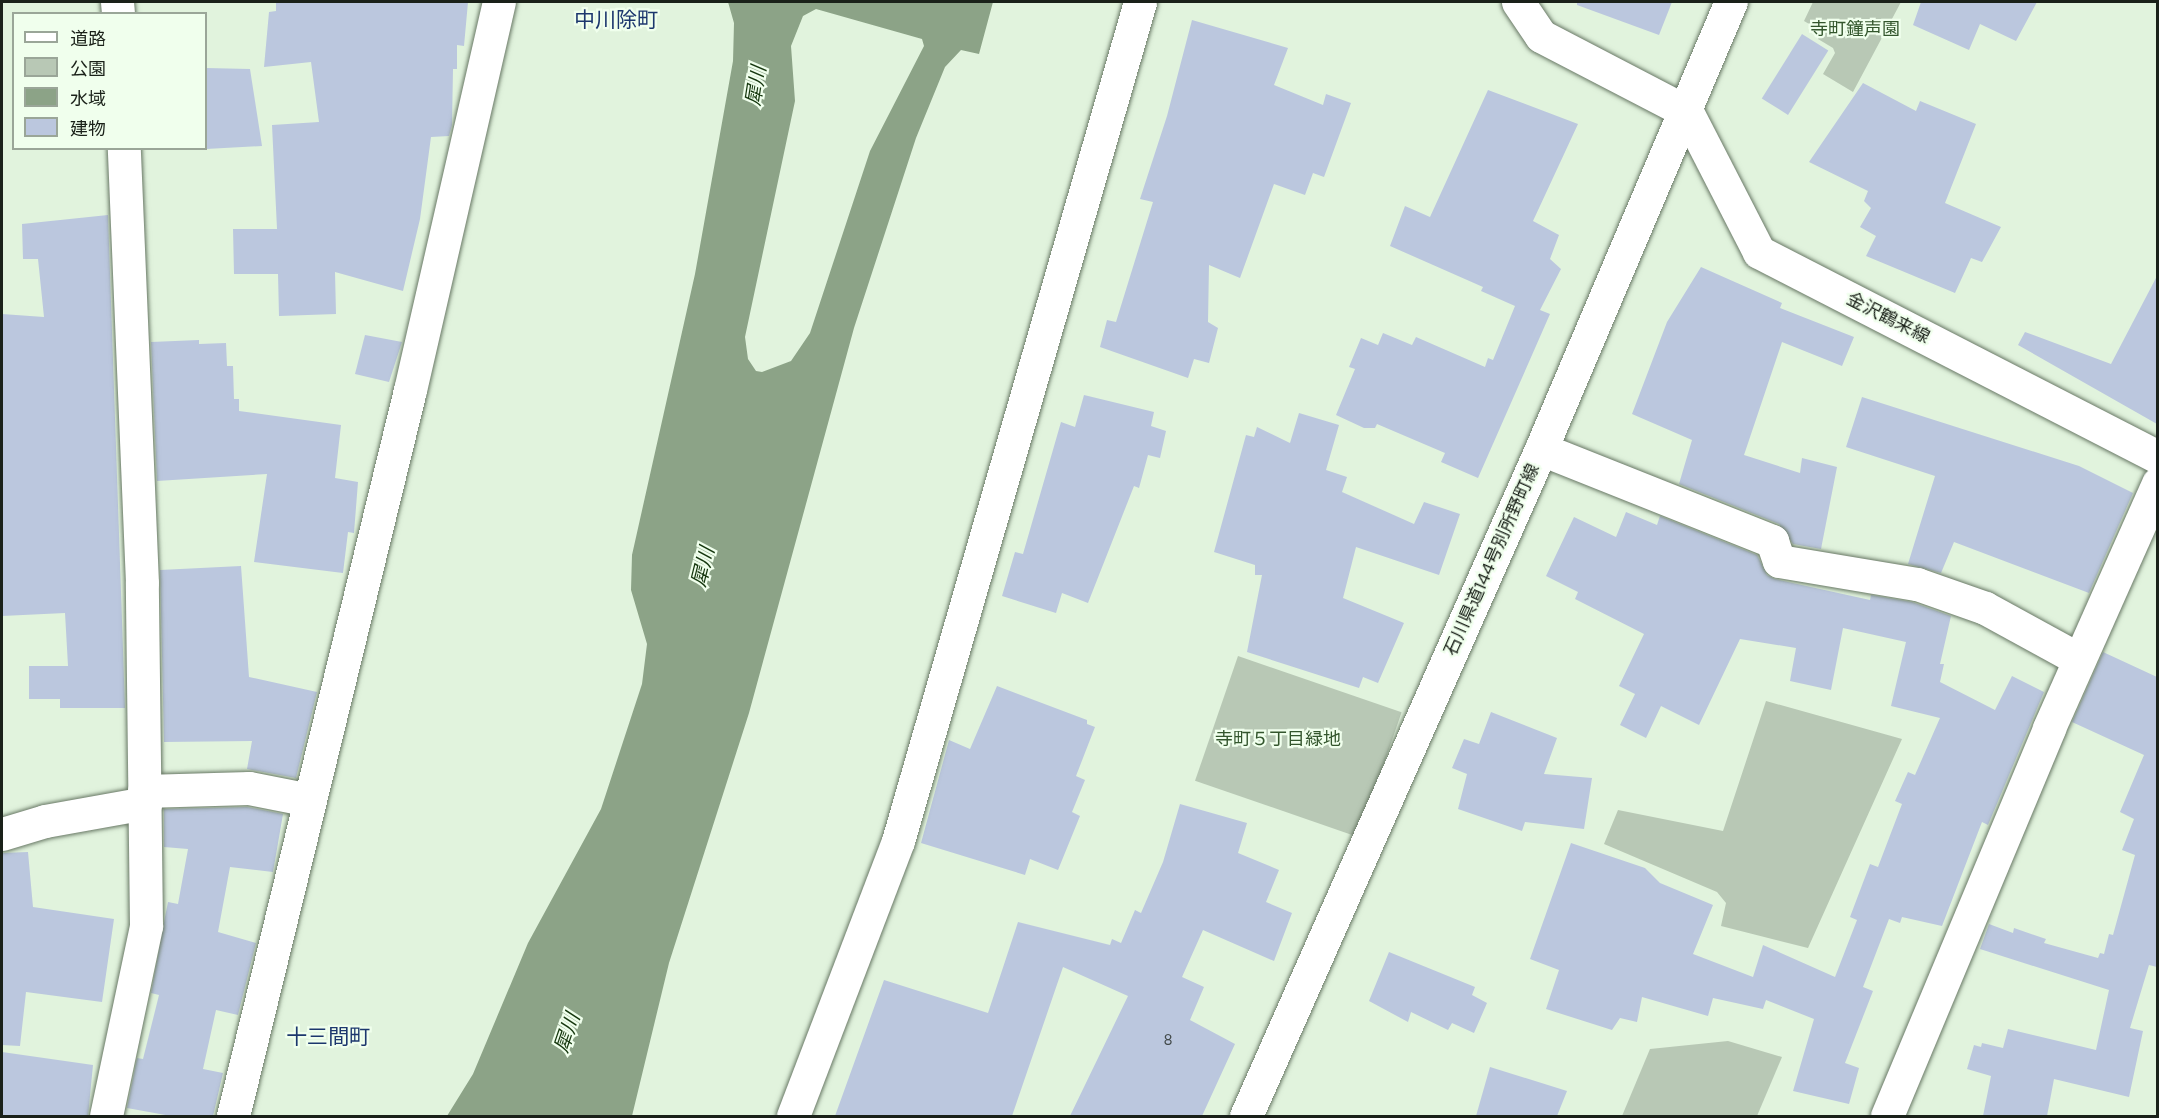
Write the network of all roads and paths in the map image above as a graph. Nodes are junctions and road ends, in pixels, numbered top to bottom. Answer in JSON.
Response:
{"nodes":[{"id":1,"x":499,"y":2,"type":"edge"},
{"id":2,"x":1140,"y":2,"type":"edge"},
{"id":3,"x":1518,"y":2,"type":"edge"},
{"id":4,"x":1731,"y":2,"type":"edge"},
{"id":5,"x":1687,"y":112,"type":"junction"},
{"id":6,"x":124,"y":150,"type":"edge"},
{"id":7,"x":1541,"y":449,"type":"junction"},
{"id":8,"x":2157,"y":457,"type":"edge"},
{"id":9,"x":2157,"y":483,"type":"edge"},
{"id":10,"x":2078,"y":658,"type":"junction"},
{"id":11,"x":145,"y":797,"type":"junction"},
{"id":12,"x":310,"y":800,"type":"junction"},
{"id":13,"x":2,"y":834,"type":"edge"},
{"id":14,"x":106,"y":1116,"type":"edge"},
{"id":15,"x":233,"y":1116,"type":"edge"},
{"id":16,"x":793,"y":1116,"type":"edge"},
{"id":17,"x":1246,"y":1116,"type":"edge"},
{"id":18,"x":1887,"y":1116,"type":"edge"}],
"edges":[{"from":1,"to":12,"type":"street"},
{"from":2,"to":16,"type":"street"},
{"from":3,"to":5,"type":"street"},
{"from":4,"to":5,"type":"street","name":"石川県道144号別所野町線"},
{"from":5,"to":7,"type":"street","name":"石川県道144号別所野町線"},
{"from":5,"to":8,"type":"street","name":"金沢鶴来線"},
{"from":6,"to":11,"type":"street"},
{"from":7,"to":10,"type":"street"},
{"from":7,"to":17,"type":"street","name":"石川県道144号別所野町線"},
{"from":9,"to":10,"type":"street"},
{"from":10,"to":18,"type":"street"},
{"from":11,"to":12,"type":"street"},
{"from":11,"to":13,"type":"street"},
{"from":11,"to":14,"type":"street"},
{"from":12,"to":15,"type":"street"}]}
